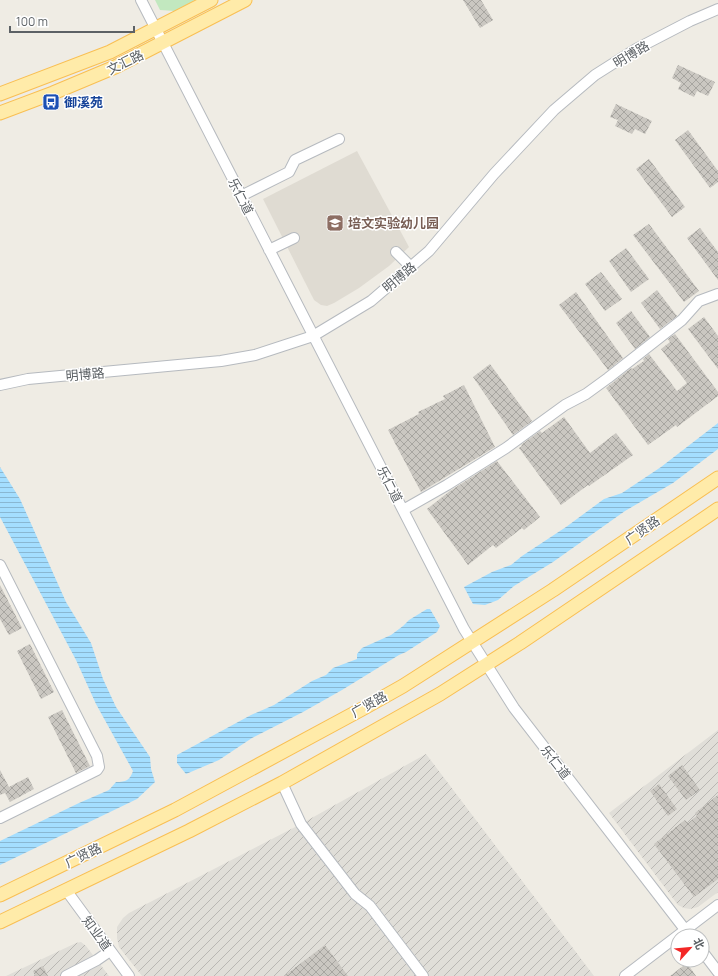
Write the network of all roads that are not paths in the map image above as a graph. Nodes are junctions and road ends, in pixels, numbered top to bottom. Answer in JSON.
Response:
{"nodes":[{"id":1,"x":141,"y":0,"type":"edge"},
{"id":2,"x":211,"y":0,"type":"edge"},
{"id":3,"x":245,"y":0,"type":"edge"},
{"id":4,"x":718,"y":9,"type":"edge"},
{"id":5,"x":156,"y":29,"type":"junction"},
{"id":6,"x":163,"y":43,"type":"junction"},
{"id":7,"x":0,"y":94,"type":"edge"},
{"id":8,"x":0,"y":113,"type":"edge"},
{"id":9,"x":339,"y":139,"type":"dead end"},
{"id":10,"x":241,"y":196,"type":"junction"},
{"id":11,"x":294,"y":238,"type":"dead end"},
{"id":12,"x":269,"y":250,"type":"junction"},
{"id":13,"x":396,"y":252,"type":"dead end"},
{"id":14,"x":411,"y":267,"type":"junction"},
{"id":15,"x":718,"y":294,"type":"edge"},
{"id":16,"x":313,"y":336,"type":"junction"},
{"id":17,"x":0,"y":385,"type":"edge"},
{"id":18,"x":718,"y":478,"type":"edge"},
{"id":19,"x":718,"y":509,"type":"edge"},
{"id":20,"x":403,"y":510,"type":"junction"},
{"id":21,"x":0,"y":564,"type":"edge"},
{"id":22,"x":472,"y":642,"type":"junction"},
{"id":23,"x":486,"y":665,"type":"junction"},
{"id":24,"x":282,"y":783,"type":"junction"},
{"id":25,"x":0,"y":818,"type":"edge"},
{"id":26,"x":66,"y":890,"type":"junction"},
{"id":27,"x":0,"y":895,"type":"edge"},
{"id":28,"x":718,"y":905,"type":"edge"},
{"id":29,"x":0,"y":922,"type":"edge"},
{"id":30,"x":684,"y":928,"type":"edge"},
{"id":31,"x":693,"y":928,"type":"edge"},
{"id":32,"x":670,"y":945,"type":"edge"},
{"id":33,"x":110,"y":951,"type":"junction"},
{"id":34,"x":710,"y":962,"type":"edge"},
{"id":35,"x":718,"y":972,"type":"edge"},
{"id":36,"x":66,"y":976,"type":"edge"},
{"id":37,"x":129,"y":976,"type":"edge"},
{"id":38,"x":423,"y":976,"type":"edge"},
{"id":39,"x":625,"y":976,"type":"edge"}],
"edges":[{"from":1,"to":5,"type":"street","name":"乐仁道"},
{"from":2,"to":5,"type":"main road","name":"文汇路"},
{"from":3,"to":6,"type":"main road","name":"文汇路"},
{"from":4,"to":14,"type":"street","name":"明博路"},
{"from":5,"to":6,"type":"street","name":"乐仁道"},
{"from":5,"to":7,"type":"main road","name":"文汇路"},
{"from":6,"to":8,"type":"main road","name":"文汇路"},
{"from":6,"to":10,"type":"street","name":"乐仁道"},
{"from":9,"to":10,"type":"street"},
{"from":10,"to":12,"type":"street","name":"乐仁道"},
{"from":11,"to":12,"type":"street"},
{"from":12,"to":16,"type":"street","name":"乐仁道"},
{"from":13,"to":14,"type":"street"},
{"from":14,"to":16,"type":"street","name":"明博路"},
{"from":15,"to":20,"type":"street"},
{"from":16,"to":17,"type":"street","name":"明博路"},
{"from":16,"to":20,"type":"street","name":"乐仁道"},
{"from":18,"to":22,"type":"main road","name":"广贤路"},
{"from":19,"to":23,"type":"main road","name":"广贤路"},
{"from":20,"to":22,"type":"street","name":"乐仁道"},
{"from":21,"to":25,"type":"street"},
{"from":22,"to":23,"type":"street","name":"乐仁道"},
{"from":22,"to":27,"type":"main road","name":"广贤路"},
{"from":23,"to":24,"type":"main road","name":"广贤路"},
{"from":23,"to":30,"type":"street","name":"乐仁道"},
{"from":24,"to":26,"type":"main road","name":"广贤路"},
{"from":24,"to":38,"type":"street"},
{"from":26,"to":29,"type":"main road","name":"广贤路"},
{"from":26,"to":33,"type":"street","name":"知业道"},
{"from":28,"to":31,"type":"street"},
{"from":32,"to":39,"type":"street"},
{"from":33,"to":36,"type":"street"},
{"from":33,"to":37,"type":"street","name":"知业道"},
{"from":34,"to":35,"type":"street"}]}
